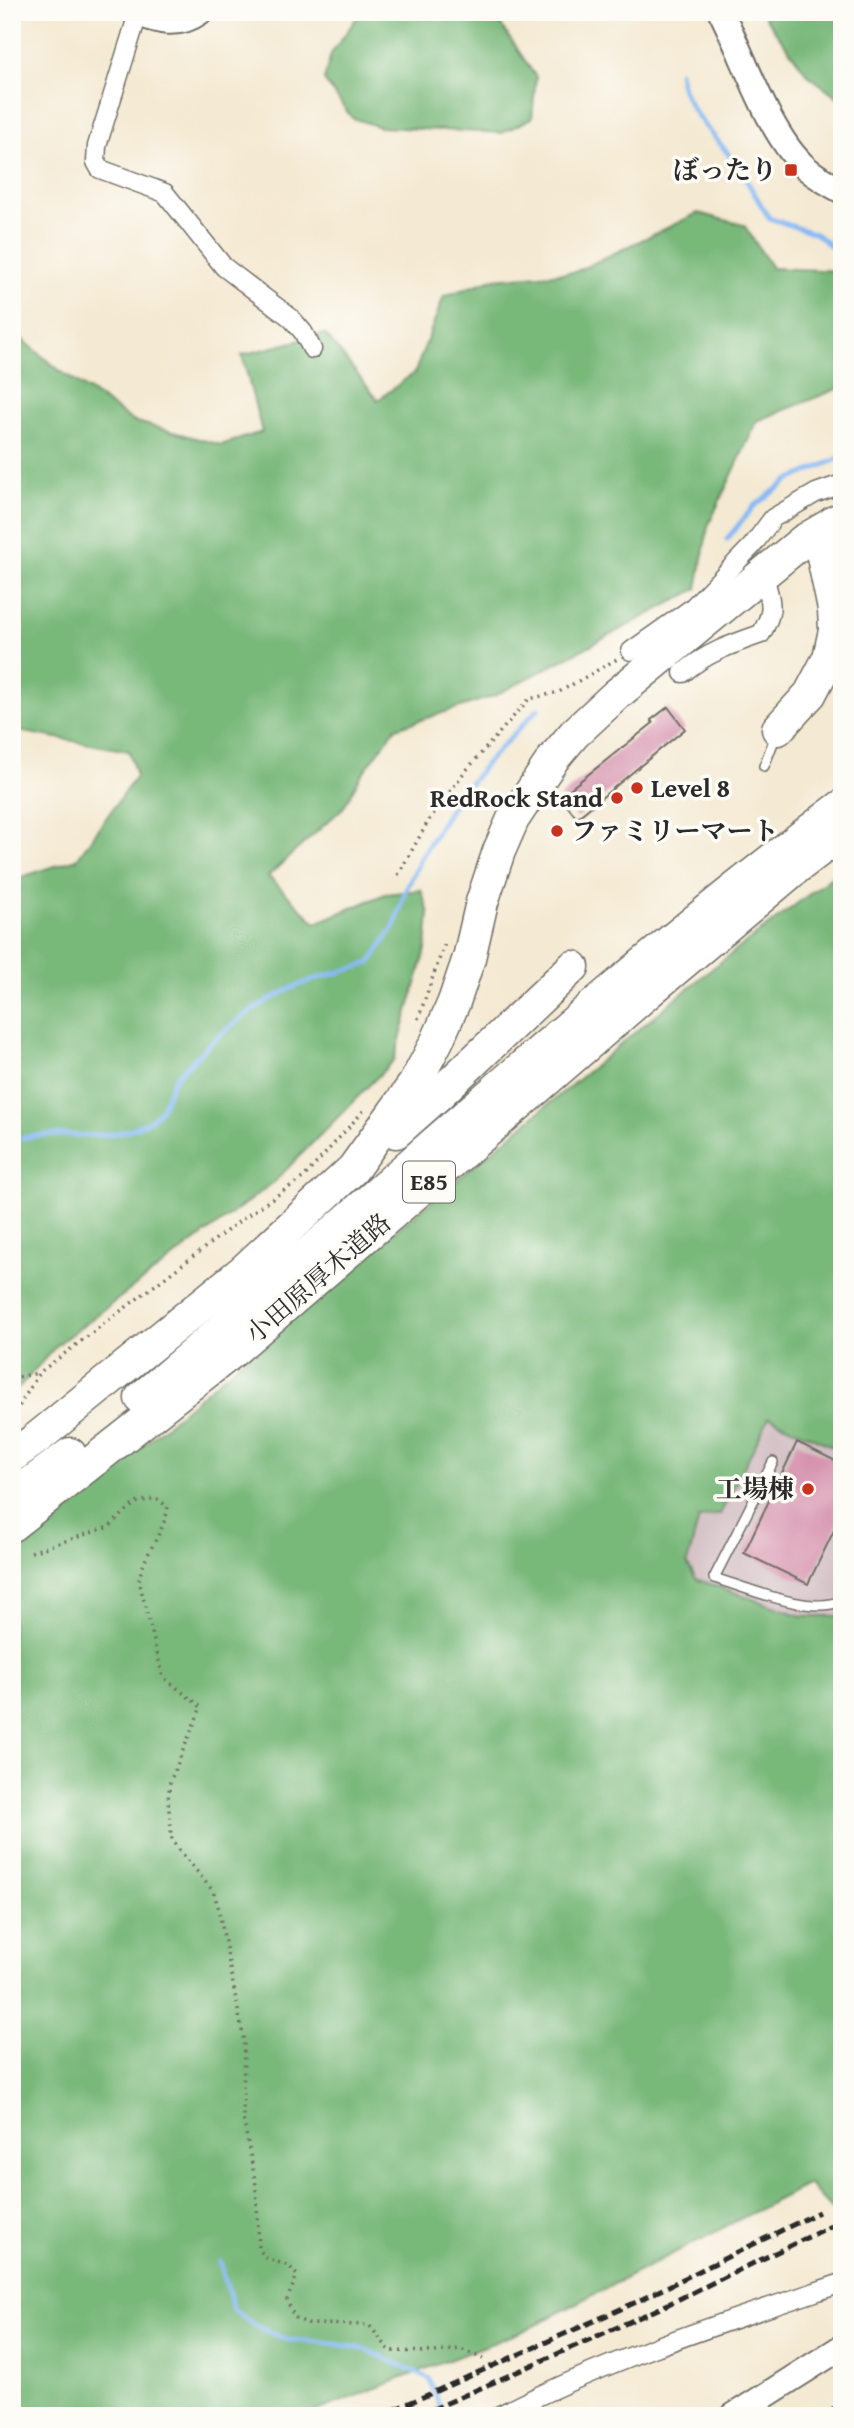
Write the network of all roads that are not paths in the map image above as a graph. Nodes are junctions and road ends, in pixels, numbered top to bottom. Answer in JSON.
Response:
{"nodes":[{"id":1,"x":200,"y":12,"type":"edge"},
{"id":2,"x":721,"y":12,"type":"edge"},
{"id":3,"x":136,"y":13,"type":"edge"},
{"id":4,"x":842,"y":191,"type":"edge"},
{"id":5,"x":312,"y":349,"type":"dead end"},
{"id":6,"x":842,"y":484,"type":"edge"},
{"id":7,"x":838,"y":520,"type":"edge"},
{"id":8,"x":752,"y":545,"type":"junction"},
{"id":9,"x":758,"y":564,"type":"dead end"},
{"id":10,"x":767,"y":587,"type":"dead end"},
{"id":11,"x":631,"y":651,"type":"road end"},
{"id":12,"x":682,"y":673,"type":"dead end"},
{"id":13,"x":778,"y":729,"type":"joint"},
{"id":14,"x":764,"y":766,"type":"dead end"},
{"id":15,"x":842,"y":806,"type":"edge"},
{"id":16,"x":842,"y":833,"type":"edge"},
{"id":17,"x":573,"y":967,"type":"dead end"},
{"id":18,"x":352,"y":1169,"type":"junction"},
{"id":19,"x":12,"y":1456,"type":"edge"},
{"id":20,"x":773,"y":1462,"type":"dead end"},
{"id":21,"x":12,"y":1497,"type":"edge"},
{"id":22,"x":12,"y":1525,"type":"edge"},
{"id":23,"x":842,"y":1600,"type":"edge"},
{"id":24,"x":842,"y":2283,"type":"edge"},
{"id":25,"x":842,"y":2347,"type":"edge"},
{"id":26,"x":498,"y":2416,"type":"edge"},
{"id":27,"x":733,"y":2416,"type":"edge"}],
"edges":[{"from":1,"to":3,"type":"street"},
{"from":2,"to":4,"type":"street"},
{"from":3,"to":5,"type":"street"},
{"from":6,"to":8,"type":"street"},
{"from":7,"to":13,"type":"highway"},
{"from":7,"to":18,"type":"highway"},
{"from":8,"to":9,"type":"street"},
{"from":8,"to":11,"type":"street"},
{"from":10,"to":12,"type":"street"},
{"from":13,"to":14,"type":"lane"},
{"from":15,"to":21,"type":"highway","name":"小田原厚木道路","number":"E85"},
{"from":16,"to":22,"type":"highway","name":"小田原厚木道路","number":"E85"},
{"from":17,"to":18,"type":"highway"},
{"from":18,"to":19,"type":"highway"},
{"from":20,"to":23,"type":"lane"},
{"from":24,"to":26,"type":"street"},
{"from":25,"to":27,"type":"street"}]}
